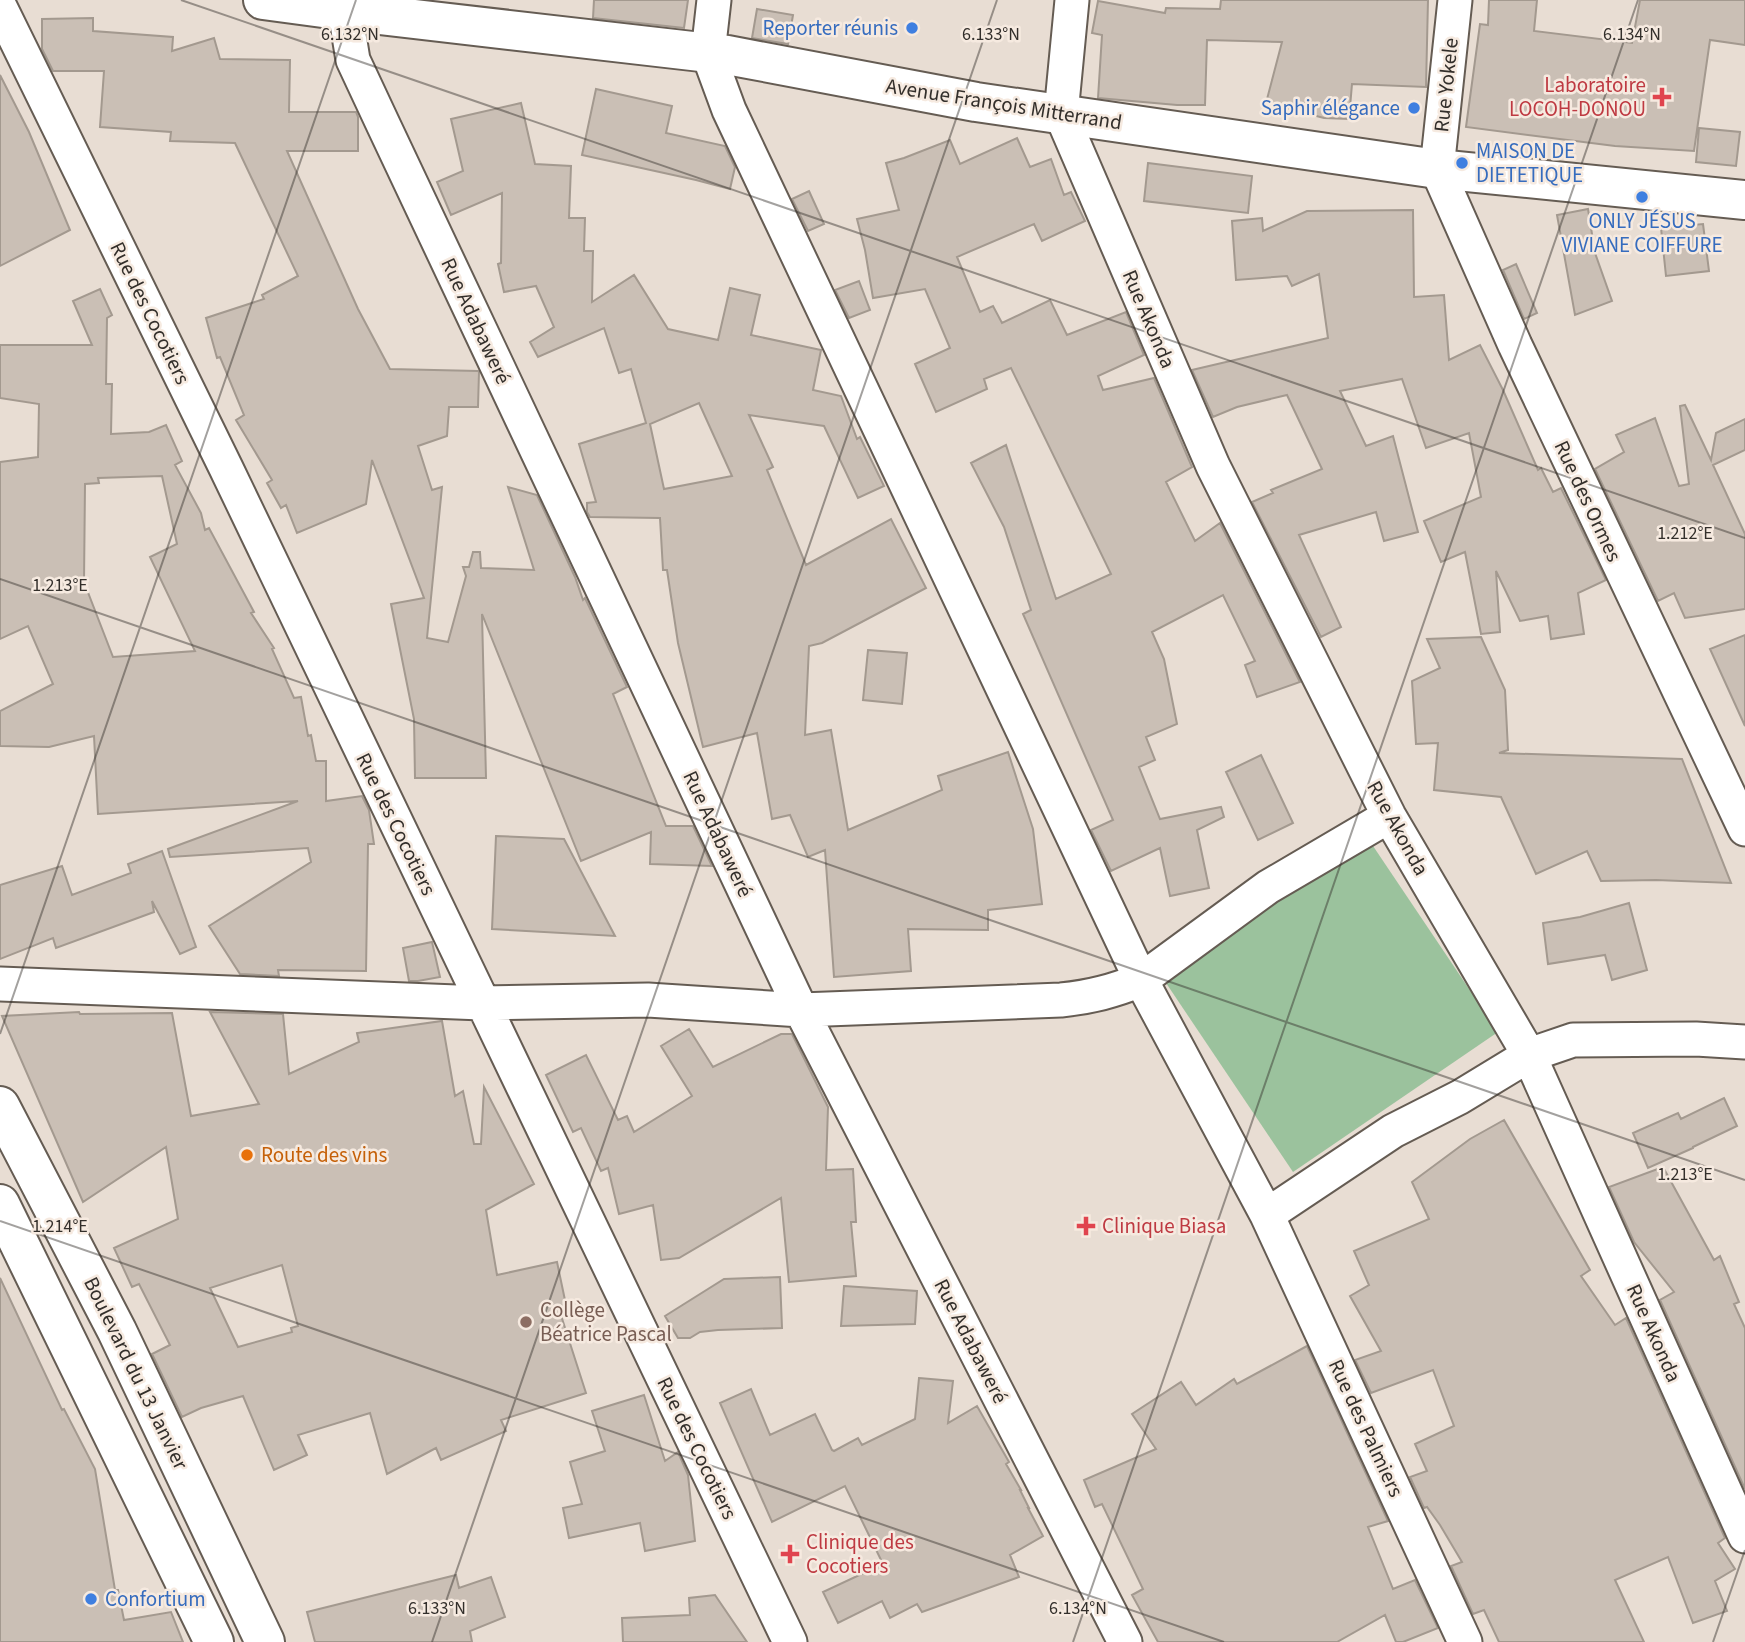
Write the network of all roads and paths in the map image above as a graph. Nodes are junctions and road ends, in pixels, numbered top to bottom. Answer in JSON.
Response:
{"nodes":[{"id":1,"x":263,"y":0,"type":"edge"},
{"id":2,"x":714,"y":0,"type":"edge"},
{"id":3,"x":1072,"y":0,"type":"edge"},
{"id":4,"x":1455,"y":0,"type":"edge"},
{"id":5,"x":347,"y":6,"type":"edge"},
{"id":6,"x":0,"y":7,"type":"edge"},
{"id":7,"x":708,"y":53,"type":"junction"},
{"id":8,"x":1061,"y":114,"type":"junction"},
{"id":9,"x":1437,"y":169,"type":"junction"},
{"id":10,"x":1745,"y":200,"type":"edge"},
{"id":11,"x":1389,"y":816,"type":"junction"},
{"id":12,"x":1745,"y":829,"type":"edge"},
{"id":13,"x":1141,"y":980,"type":"junction"},
{"id":14,"x":0,"y":984,"type":"edge"},
{"id":15,"x":482,"y":1003,"type":"junction"},
{"id":16,"x":801,"y":1010,"type":"junction"},
{"id":17,"x":1745,"y":1042,"type":"edge"},
{"id":18,"x":1529,"y":1055,"type":"junction"},
{"id":19,"x":0,"y":1106,"type":"edge"},
{"id":20,"x":0,"y":1204,"type":"edge"},
{"id":21,"x":1267,"y":1215,"type":"junction"},
{"id":22,"x":1745,"y":1536,"type":"edge"},
{"id":23,"x":214,"y":1642,"type":"edge"},
{"id":24,"x":265,"y":1642,"type":"edge"},
{"id":25,"x":790,"y":1642,"type":"edge"},
{"id":26,"x":1125,"y":1642,"type":"edge"},
{"id":27,"x":1465,"y":1642,"type":"edge"}],
"edges":[{"from":1,"to":5,"type":"highway","name":"Avenue François Mitterrand"},
{"from":2,"to":7,"type":"street"},
{"from":3,"to":8,"type":"street"},
{"from":4,"to":9,"type":"street","name":"Rue Yokele"},
{"from":5,"to":7,"type":"highway","name":"Avenue François Mitterrand"},
{"from":5,"to":16,"type":"street","name":"Rue Adabaweré"},
{"from":6,"to":15,"type":"street","name":"Rue des Cocotiers"},
{"from":7,"to":8,"type":"highway","name":"Avenue François Mitterrand"},
{"from":7,"to":13,"type":"street","name":"Rue des Palmiers"},
{"from":8,"to":9,"type":"highway","name":"Avenue François Mitterrand"},
{"from":8,"to":11,"type":"street","name":"Rue Akonda"},
{"from":9,"to":10,"type":"highway","name":"Avenue François Mitterrand"},
{"from":9,"to":12,"type":"street","name":"Rue des Ormes"},
{"from":11,"to":13,"type":"street"},
{"from":11,"to":18,"type":"street","name":"Rue Akonda"},
{"from":13,"to":16,"type":"street"},
{"from":13,"to":21,"type":"street","name":"Rue des Palmiers"},
{"from":14,"to":15,"type":"street"},
{"from":15,"to":16,"type":"street"},
{"from":15,"to":25,"type":"street","name":"Rue des Cocotiers"},
{"from":16,"to":26,"type":"street","name":"Rue Adabaweré"},
{"from":17,"to":18,"type":"street"},
{"from":18,"to":21,"type":"street"},
{"from":18,"to":22,"type":"street","name":"Rue Akonda"},
{"from":19,"to":24,"type":"highway","name":"Boulevard du 13 Janvier"},
{"from":20,"to":23,"type":"highway"},
{"from":21,"to":27,"type":"street","name":"Rue des Palmiers"}]}
